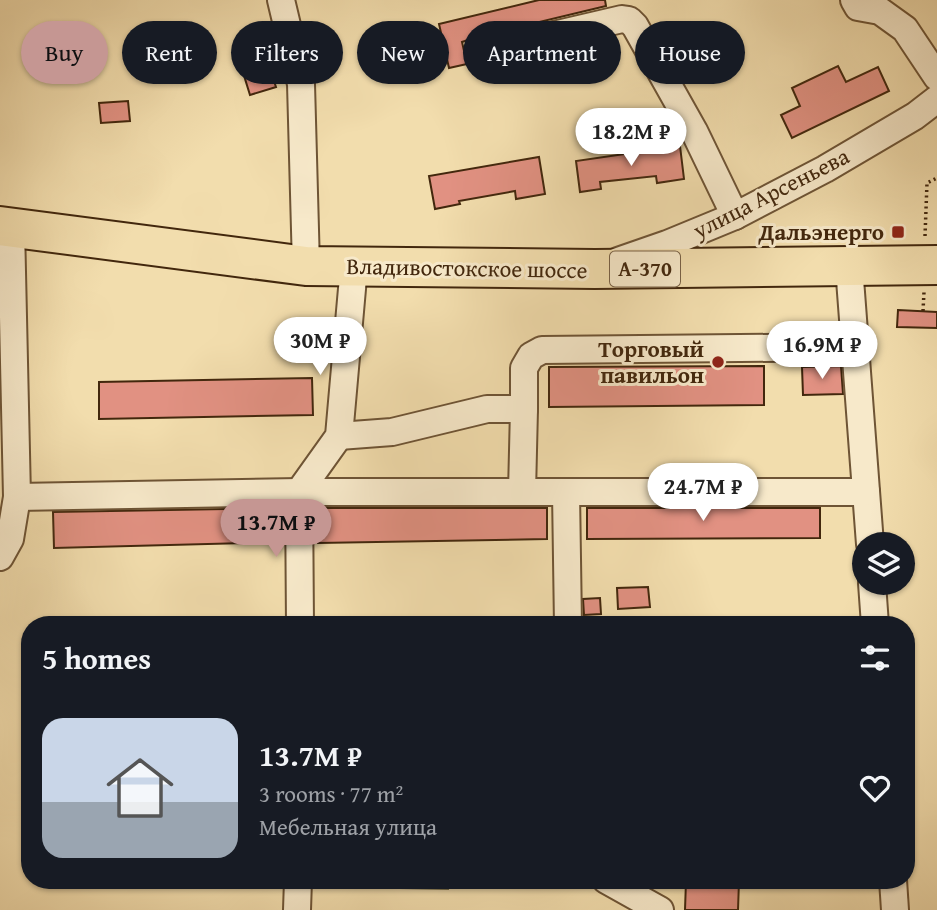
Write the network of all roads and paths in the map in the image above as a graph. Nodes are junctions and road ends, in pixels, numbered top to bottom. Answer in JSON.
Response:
{"nodes":[{"id":1,"x":281,"y":0,"type":"edge"},
{"id":2,"x":854,"y":0,"type":"edge"},
{"id":3,"x":613,"y":21,"type":"edge"},
{"id":4,"x":937,"y":77,"type":"edge"},
{"id":5,"x":937,"y":99,"type":"edge"},
{"id":6,"x":937,"y":178,"type":"edge"},
{"id":7,"x":927,"y":183,"type":"dead end"},
{"id":8,"x":735,"y":216,"type":"junction"},
{"id":9,"x":6,"y":226,"type":"edge"},
{"id":10,"x":937,"y":265,"type":"edge"},
{"id":11,"x":306,"y":266,"type":"junction"},
{"id":12,"x":354,"y":266,"type":"junction"},
{"id":13,"x":849,"y":266,"type":"junction"},
{"id":14,"x":596,"y":269,"type":"junction"},
{"id":15,"x":855,"y":347,"type":"junction"},
{"id":16,"x":524,"y":409,"type":"junction"},
{"id":17,"x":339,"y":436,"type":"junction"},
{"id":18,"x":299,"y":492,"type":"junction"},
{"id":19,"x":522,"y":492,"type":"junction"},
{"id":20,"x":566,"y":492,"type":"junction"},
{"id":21,"x":866,"y":492,"type":"junction"},
{"id":22,"x":17,"y":497,"type":"junction"},
{"id":23,"x":869,"y":532,"type":"edge"},
{"id":24,"x":0,"y":557,"type":"edge"},
{"id":25,"x":873,"y":595,"type":"edge"},
{"id":26,"x":300,"y":616,"type":"edge"},
{"id":27,"x":568,"y":616,"type":"edge"},
{"id":28,"x":874,"y":616,"type":"edge"},
{"id":29,"x":298,"y":889,"type":"edge"},
{"id":30,"x":622,"y":889,"type":"edge"},
{"id":31,"x":894,"y":889,"type":"edge"},
{"id":32,"x":297,"y":910,"type":"edge"},
{"id":33,"x":660,"y":910,"type":"edge"},
{"id":34,"x":895,"y":910,"type":"edge"}],
"edges":[{"from":1,"to":11,"type":"street"},
{"from":2,"to":4,"type":"street"},
{"from":3,"to":8,"type":"street"},
{"from":5,"to":8,"type":"street","name":"улица Арсеньева"},
{"from":6,"to":7,"type":"path"},
{"from":8,"to":14,"type":"street","name":"улица Арсеньева"},
{"from":9,"to":11,"type":"highway","name":"Владивостокское шоссе","number":"А-370"},
{"from":9,"to":22,"type":"street"},
{"from":10,"to":13,"type":"highway","name":"Владивостокское шоссе","number":"А-370"},
{"from":11,"to":12,"type":"highway","name":"Владивостокское шоссе","number":"А-370"},
{"from":12,"to":14,"type":"highway","name":"Владивостокское шоссе","number":"А-370"},
{"from":12,"to":17,"type":"street"},
{"from":13,"to":14,"type":"highway","name":"Владивостокское шоссе","number":"А-370"},
{"from":13,"to":15,"type":"street"},
{"from":15,"to":16,"type":"street"},
{"from":15,"to":21,"type":"street"},
{"from":16,"to":17,"type":"street"},
{"from":16,"to":19,"type":"street"},
{"from":17,"to":18,"type":"street"},
{"from":18,"to":19,"type":"street"},
{"from":18,"to":22,"type":"street"},
{"from":18,"to":26,"type":"street"},
{"from":19,"to":20,"type":"street"},
{"from":20,"to":21,"type":"street"},
{"from":20,"to":27,"type":"street"},
{"from":21,"to":23,"type":"street"},
{"from":22,"to":24,"type":"street"},
{"from":25,"to":28,"type":"street"},
{"from":29,"to":32,"type":"street"},
{"from":30,"to":33,"type":"street"},
{"from":31,"to":34,"type":"street"}]}
